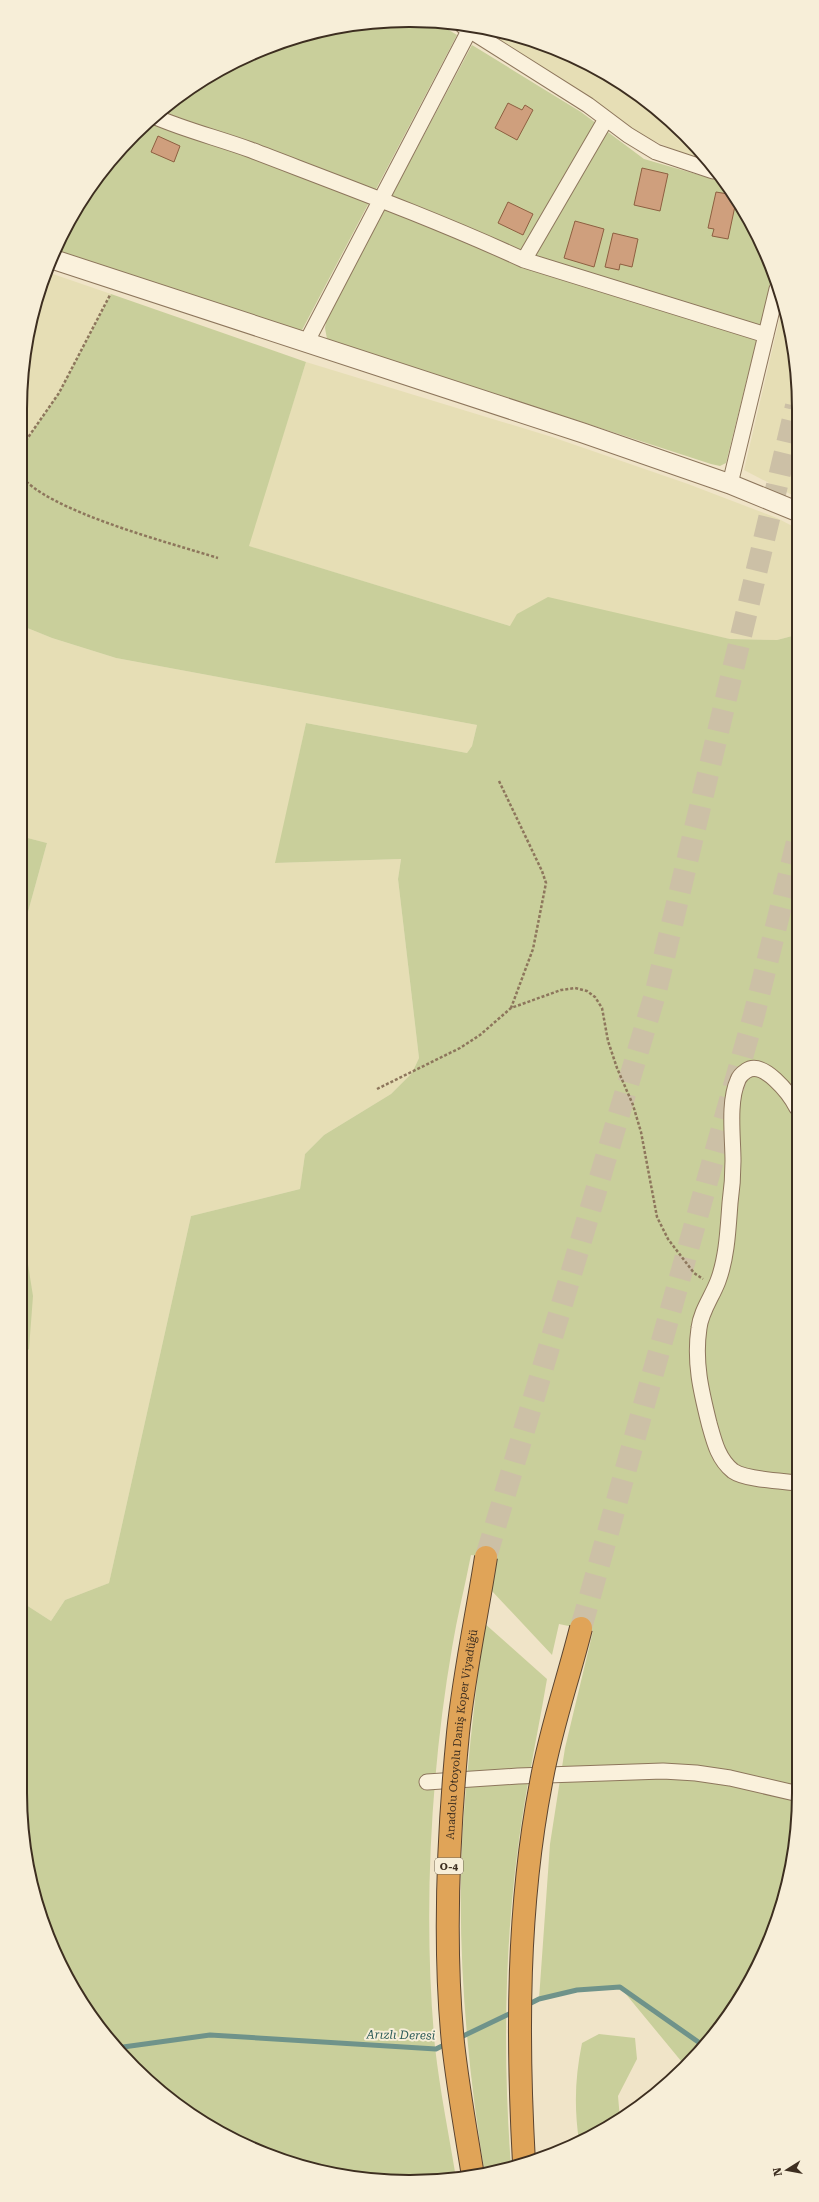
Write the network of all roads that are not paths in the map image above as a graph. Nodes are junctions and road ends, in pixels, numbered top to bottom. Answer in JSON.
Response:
{"nodes":[{"id":1,"x":465,"y":31,"type":"edge"},
{"id":2,"x":476,"y":33,"type":"edge"},
{"id":3,"x":160,"y":119,"type":"edge"},
{"id":4,"x":606,"y":119,"type":"junction"},
{"id":5,"x":706,"y":168,"type":"edge"},
{"id":6,"x":380,"y":200,"type":"junction"},
{"id":7,"x":524,"y":260,"type":"junction"},
{"id":8,"x":57,"y":261,"type":"edge"},
{"id":9,"x":775,"y":297,"type":"edge"},
{"id":10,"x":766,"y":335,"type":"junction"},
{"id":11,"x":306,"y":343,"type":"junction"},
{"id":12,"x":730,"y":484,"type":"junction"},
{"id":13,"x":792,"y":509,"type":"edge"},
{"id":14,"x":792,"y":1100,"type":"edge"},
{"id":15,"x":792,"y":1482,"type":"edge"},
{"id":16,"x":486,"y":1557,"type":"tunnel mouth"},
{"id":17,"x":581,"y":1628,"type":"tunnel mouth"},
{"id":18,"x":427,"y":1782,"type":"dead end"},
{"id":19,"x":792,"y":1792,"type":"edge"},
{"id":20,"x":524,"y":2157,"type":"edge"},
{"id":21,"x":472,"y":2170,"type":"edge"}],
"edges":[{"from":1,"to":6,"type":"street"},
{"from":2,"to":4,"type":"street"},
{"from":3,"to":6,"type":"street"},
{"from":4,"to":5,"type":"street"},
{"from":4,"to":7,"type":"street"},
{"from":6,"to":7,"type":"street"},
{"from":6,"to":11,"type":"street"},
{"from":7,"to":10,"type":"street"},
{"from":8,"to":11,"type":"street"},
{"from":9,"to":10,"type":"street"},
{"from":10,"to":12,"type":"street"},
{"from":11,"to":12,"type":"street"},
{"from":12,"to":13,"type":"street"},
{"from":14,"to":15,"type":"street"},
{"from":16,"to":21,"type":"highway","name":"Anadolu Otoyolu Daniş Koper Viyadüğü","number":"O-4","bridge":true},
{"from":17,"to":20,"type":"highway","bridge":true},
{"from":18,"to":19,"type":"street"}]}
